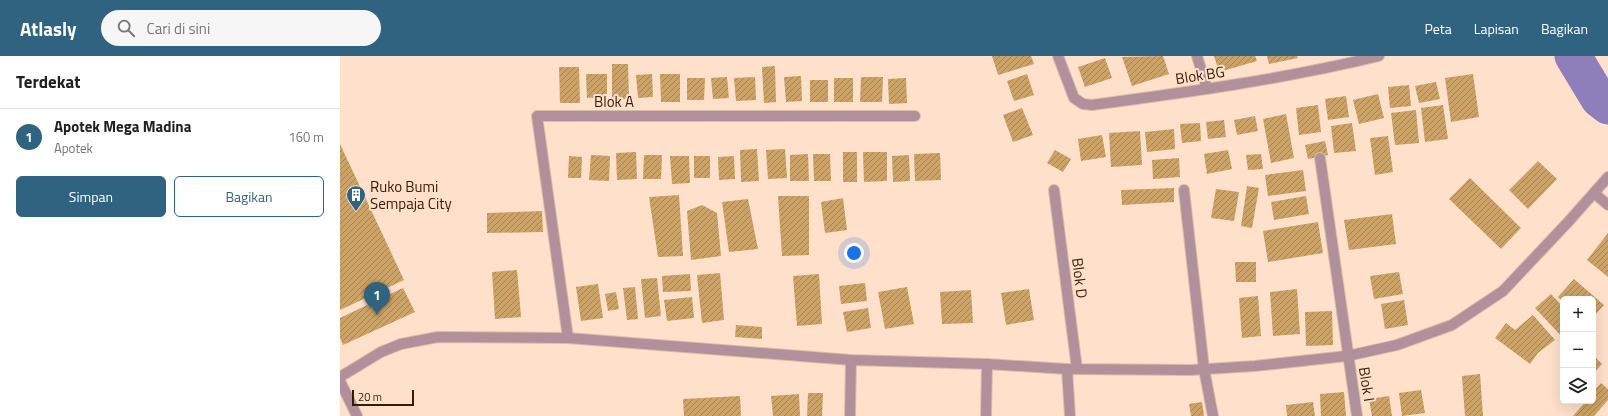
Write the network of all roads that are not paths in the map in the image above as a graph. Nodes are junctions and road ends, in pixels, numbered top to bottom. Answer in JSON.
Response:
{"nodes":[{"id":1,"x":1058,"y":56,"type":"edge"},
{"id":2,"x":1198,"y":56,"type":"edge"},
{"id":3,"x":1334,"y":56,"type":"edge"},
{"id":4,"x":1379,"y":56,"type":"edge"},
{"id":5,"x":1337,"y":66,"type":"junction"},
{"id":6,"x":1207,"y":89,"type":"junction"},
{"id":7,"x":915,"y":116,"type":"dead end"},
{"id":8,"x":1320,"y":158,"type":"dead end"},
{"id":9,"x":1605,"y":180,"type":"edge"},
{"id":10,"x":1054,"y":190,"type":"dead end"},
{"id":11,"x":1184,"y":190,"type":"dead end"},
{"id":12,"x":1594,"y":193,"type":"junction"},
{"id":13,"x":1608,"y":205,"type":"edge"},
{"id":14,"x":568,"y":338,"type":"junction"},
{"id":15,"x":1348,"y":356,"type":"junction"},
{"id":16,"x":851,"y":360,"type":"junction"},
{"id":17,"x":986,"y":364,"type":"junction"},
{"id":18,"x":1072,"y":369,"type":"junction"},
{"id":19,"x":1204,"y":369,"type":"junction"},
{"id":20,"x":340,"y":376,"type":"edge"},
{"id":21,"x":340,"y":381,"type":"edge"},
{"id":22,"x":357,"y":416,"type":"edge"},
{"id":23,"x":850,"y":416,"type":"edge"},
{"id":24,"x":986,"y":416,"type":"edge"},
{"id":25,"x":1070,"y":416,"type":"edge"},
{"id":26,"x":1213,"y":416,"type":"edge"},
{"id":27,"x":1357,"y":416,"type":"edge"}],
"edges":[{"from":1,"to":6,"type":"street","name":"Blok BG"},
{"from":2,"to":6,"type":"street"},
{"from":3,"to":5,"type":"street"},
{"from":4,"to":5,"type":"street","name":"Blok BG"},
{"from":5,"to":6,"type":"street","name":"Blok BG"},
{"from":7,"to":14,"type":"street","name":"Blok A"},
{"from":8,"to":15,"type":"street","name":"Blok I"},
{"from":9,"to":12,"type":"street"},
{"from":10,"to":18,"type":"street","name":"Blok D"},
{"from":11,"to":19,"type":"street"},
{"from":12,"to":13,"type":"street"},
{"from":12,"to":15,"type":"street"},
{"from":14,"to":16,"type":"street"},
{"from":14,"to":20,"type":"street"},
{"from":15,"to":19,"type":"street"},
{"from":15,"to":27,"type":"street","name":"Blok I"},
{"from":16,"to":17,"type":"street"},
{"from":16,"to":23,"type":"street"},
{"from":17,"to":18,"type":"street"},
{"from":17,"to":24,"type":"street"},
{"from":18,"to":19,"type":"street"},
{"from":18,"to":25,"type":"street","name":"Blok D"},
{"from":19,"to":26,"type":"street"},
{"from":21,"to":22,"type":"street"}]}
